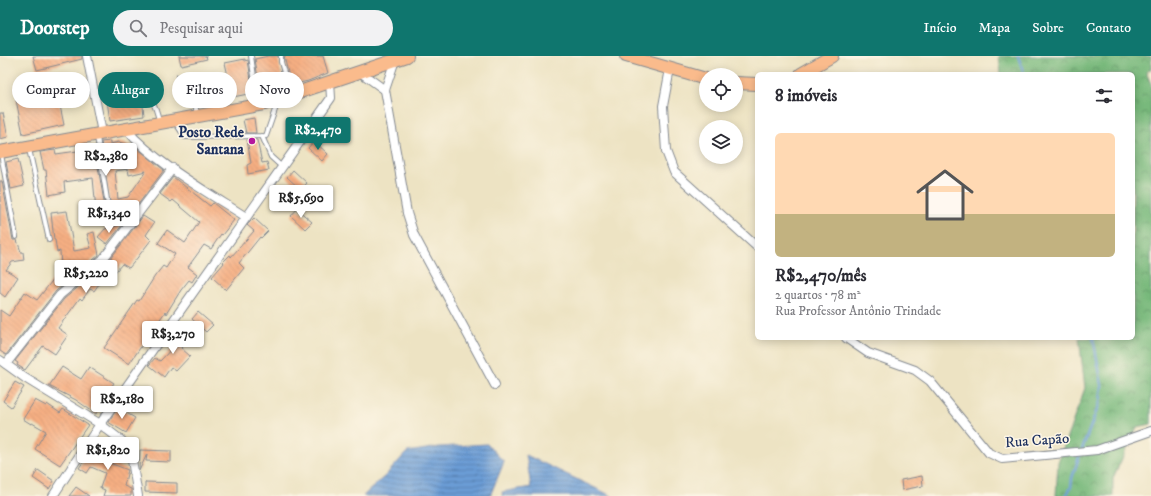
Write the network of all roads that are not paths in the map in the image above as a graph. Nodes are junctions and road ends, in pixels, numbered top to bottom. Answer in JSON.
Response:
{"nodes":[{"id":1,"x":88,"y":56,"type":"edge"},
{"id":2,"x":251,"y":56,"type":"edge"},
{"id":3,"x":281,"y":56,"type":"edge"},
{"id":4,"x":408,"y":56,"type":"edge"},
{"id":5,"x":626,"y":56,"type":"edge"},
{"id":6,"x":832,"y":56,"type":"edge"},
{"id":7,"x":395,"y":60,"type":"junction"},
{"id":8,"x":670,"y":69,"type":"junction"},
{"id":9,"x":253,"y":72,"type":"edge"},
{"id":10,"x":281,"y":72,"type":"edge"},
{"id":11,"x":360,"y":72,"type":"junction"},
{"id":12,"x":804,"y":72,"type":"edge"},
{"id":13,"x":699,"y":77,"type":"edge"},
{"id":14,"x":330,"y":82,"type":"junction"},
{"id":15,"x":743,"y":83,"type":"edge"},
{"id":16,"x":755,"y":84,"type":"edge"},
{"id":17,"x":385,"y":90,"type":"junction"},
{"id":18,"x":304,"y":91,"type":"edge"},
{"id":19,"x":245,"y":107,"type":"edge"},
{"id":20,"x":156,"y":108,"type":"edge"},
{"id":21,"x":195,"y":108,"type":"edge"},
{"id":22,"x":280,"y":108,"type":"edge"},
{"id":23,"x":197,"y":116,"type":"junction"},
{"id":24,"x":173,"y":120,"type":"junction"},
{"id":25,"x":160,"y":122,"type":"junction"},
{"id":26,"x":126,"y":129,"type":"junction"},
{"id":27,"x":99,"y":134,"type":"junction"},
{"id":28,"x":262,"y":136,"type":"junction"},
{"id":29,"x":28,"y":146,"type":"junction"},
{"id":30,"x":0,"y":152,"type":"edge"},
{"id":31,"x":173,"y":168,"type":"junction"},
{"id":32,"x":282,"y":168,"type":"junction"},
{"id":33,"x":109,"y":212,"type":"dead end"},
{"id":34,"x":246,"y":217,"type":"junction"},
{"id":35,"x":16,"y":237,"type":"dead end"},
{"id":36,"x":49,"y":240,"type":"dead end"},
{"id":37,"x":755,"y":245,"type":"edge"},
{"id":38,"x":849,"y":340,"type":"edge"},
{"id":39,"x":3,"y":362,"type":"edge"},
{"id":40,"x":495,"y":385,"type":"dead end"},
{"id":41,"x":100,"y":424,"type":"junction"},
{"id":42,"x":1151,"y":431,"type":"edge"},
{"id":43,"x":53,"y":496,"type":"edge"},
{"id":44,"x":138,"y":496,"type":"edge"}],
"edges":[{"from":1,"to":27,"type":"street"},
{"from":2,"to":9,"type":"lane"},
{"from":3,"to":10,"type":"lane"},
{"from":4,"to":7,"type":"main road"},
{"from":5,"to":8,"type":"main road"},
{"from":6,"to":12,"type":"main road"},
{"from":7,"to":11,"type":"main road"},
{"from":7,"to":17,"type":"street"},
{"from":8,"to":13,"type":"main road"},
{"from":8,"to":37,"type":"street"},
{"from":11,"to":14,"type":"main road"},
{"from":11,"to":17,"type":"street"},
{"from":14,"to":18,"type":"main road"},
{"from":14,"to":32,"type":"street"},
{"from":15,"to":16,"type":"main road"},
{"from":17,"to":40,"type":"street"},
{"from":19,"to":23,"type":"main road"},
{"from":20,"to":25,"type":"lane"},
{"from":21,"to":23,"type":"lane"},
{"from":22,"to":28,"type":"lane"},
{"from":23,"to":24,"type":"main road"},
{"from":24,"to":25,"type":"main road"},
{"from":24,"to":28,"type":"lane"},
{"from":25,"to":26,"type":"main road"},
{"from":26,"to":27,"type":"main road"},
{"from":26,"to":31,"type":"street"},
{"from":27,"to":29,"type":"main road"},
{"from":27,"to":33,"type":"lane"},
{"from":28,"to":32,"type":"lane"},
{"from":29,"to":30,"type":"main road"},
{"from":29,"to":36,"type":"lane"},
{"from":30,"to":35,"type":"lane"},
{"from":31,"to":34,"type":"street"},
{"from":31,"to":39,"type":"street"},
{"from":32,"to":34,"type":"street"},
{"from":34,"to":41,"type":"street"},
{"from":38,"to":42,"type":"street","name":"Rua Capão"},
{"from":39,"to":41,"type":"street"},
{"from":41,"to":43,"type":"street"},
{"from":41,"to":44,"type":"street"}]}
